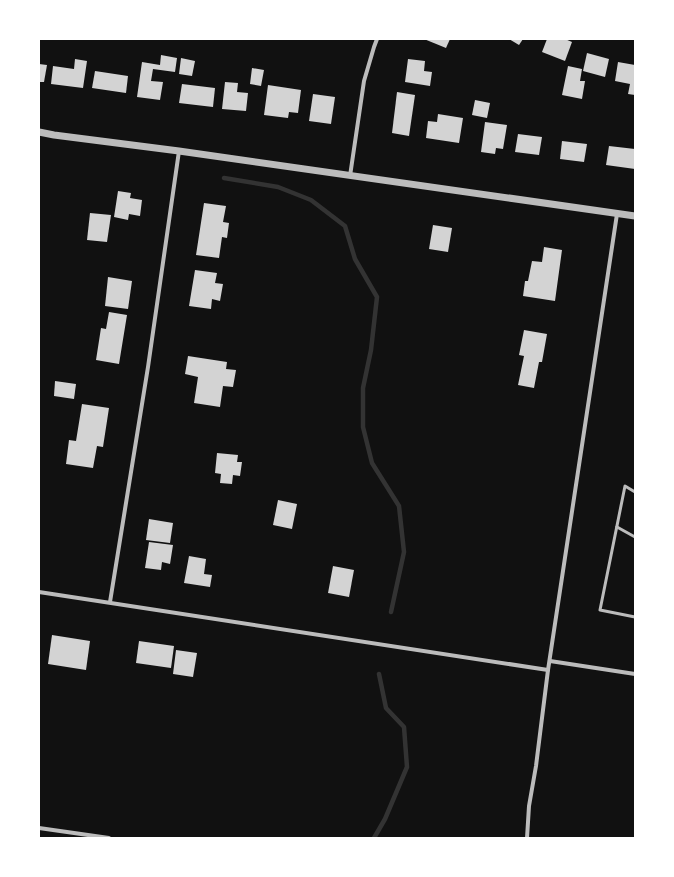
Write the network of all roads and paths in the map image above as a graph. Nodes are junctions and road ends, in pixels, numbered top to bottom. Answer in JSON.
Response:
{"nodes":[{"id":1,"x":377,"y":39,"type":"edge"},
{"id":2,"x":39,"y":132,"type":"edge"},
{"id":3,"x":179,"y":151,"type":"junction"},
{"id":4,"x":350,"y":176,"type":"junction"},
{"id":5,"x":617,"y":214,"type":"junction"},
{"id":6,"x":635,"y":216,"type":"edge"},
{"id":7,"x":635,"y":492,"type":"edge"},
{"id":8,"x":617,"y":527,"type":"junction"},
{"id":9,"x":635,"y":537,"type":"edge"},
{"id":10,"x":39,"y":592,"type":"edge"},
{"id":11,"x":110,"y":602,"type":"junction"},
{"id":12,"x":635,"y":617,"type":"edge"},
{"id":13,"x":550,"y":661,"type":"junction"},
{"id":14,"x":548,"y":670,"type":"junction"},
{"id":15,"x":635,"y":674,"type":"edge"},
{"id":16,"x":40,"y":828,"type":"edge"},
{"id":17,"x":109,"y":838,"type":"edge"},
{"id":18,"x":527,"y":838,"type":"edge"}],
"edges":[{"from":1,"to":4,"type":"street"},
{"from":2,"to":3,"type":"street"},
{"from":3,"to":4,"type":"street"},
{"from":3,"to":11,"type":"street"},
{"from":4,"to":5,"type":"street"},
{"from":5,"to":6,"type":"street"},
{"from":5,"to":13,"type":"street"},
{"from":7,"to":8,"type":"lane"},
{"from":8,"to":9,"type":"lane"},
{"from":8,"to":12,"type":"lane"},
{"from":10,"to":11,"type":"street"},
{"from":11,"to":14,"type":"street"},
{"from":13,"to":14,"type":"street"},
{"from":13,"to":15,"type":"street"},
{"from":14,"to":18,"type":"street"},
{"from":16,"to":17,"type":"street"}]}
